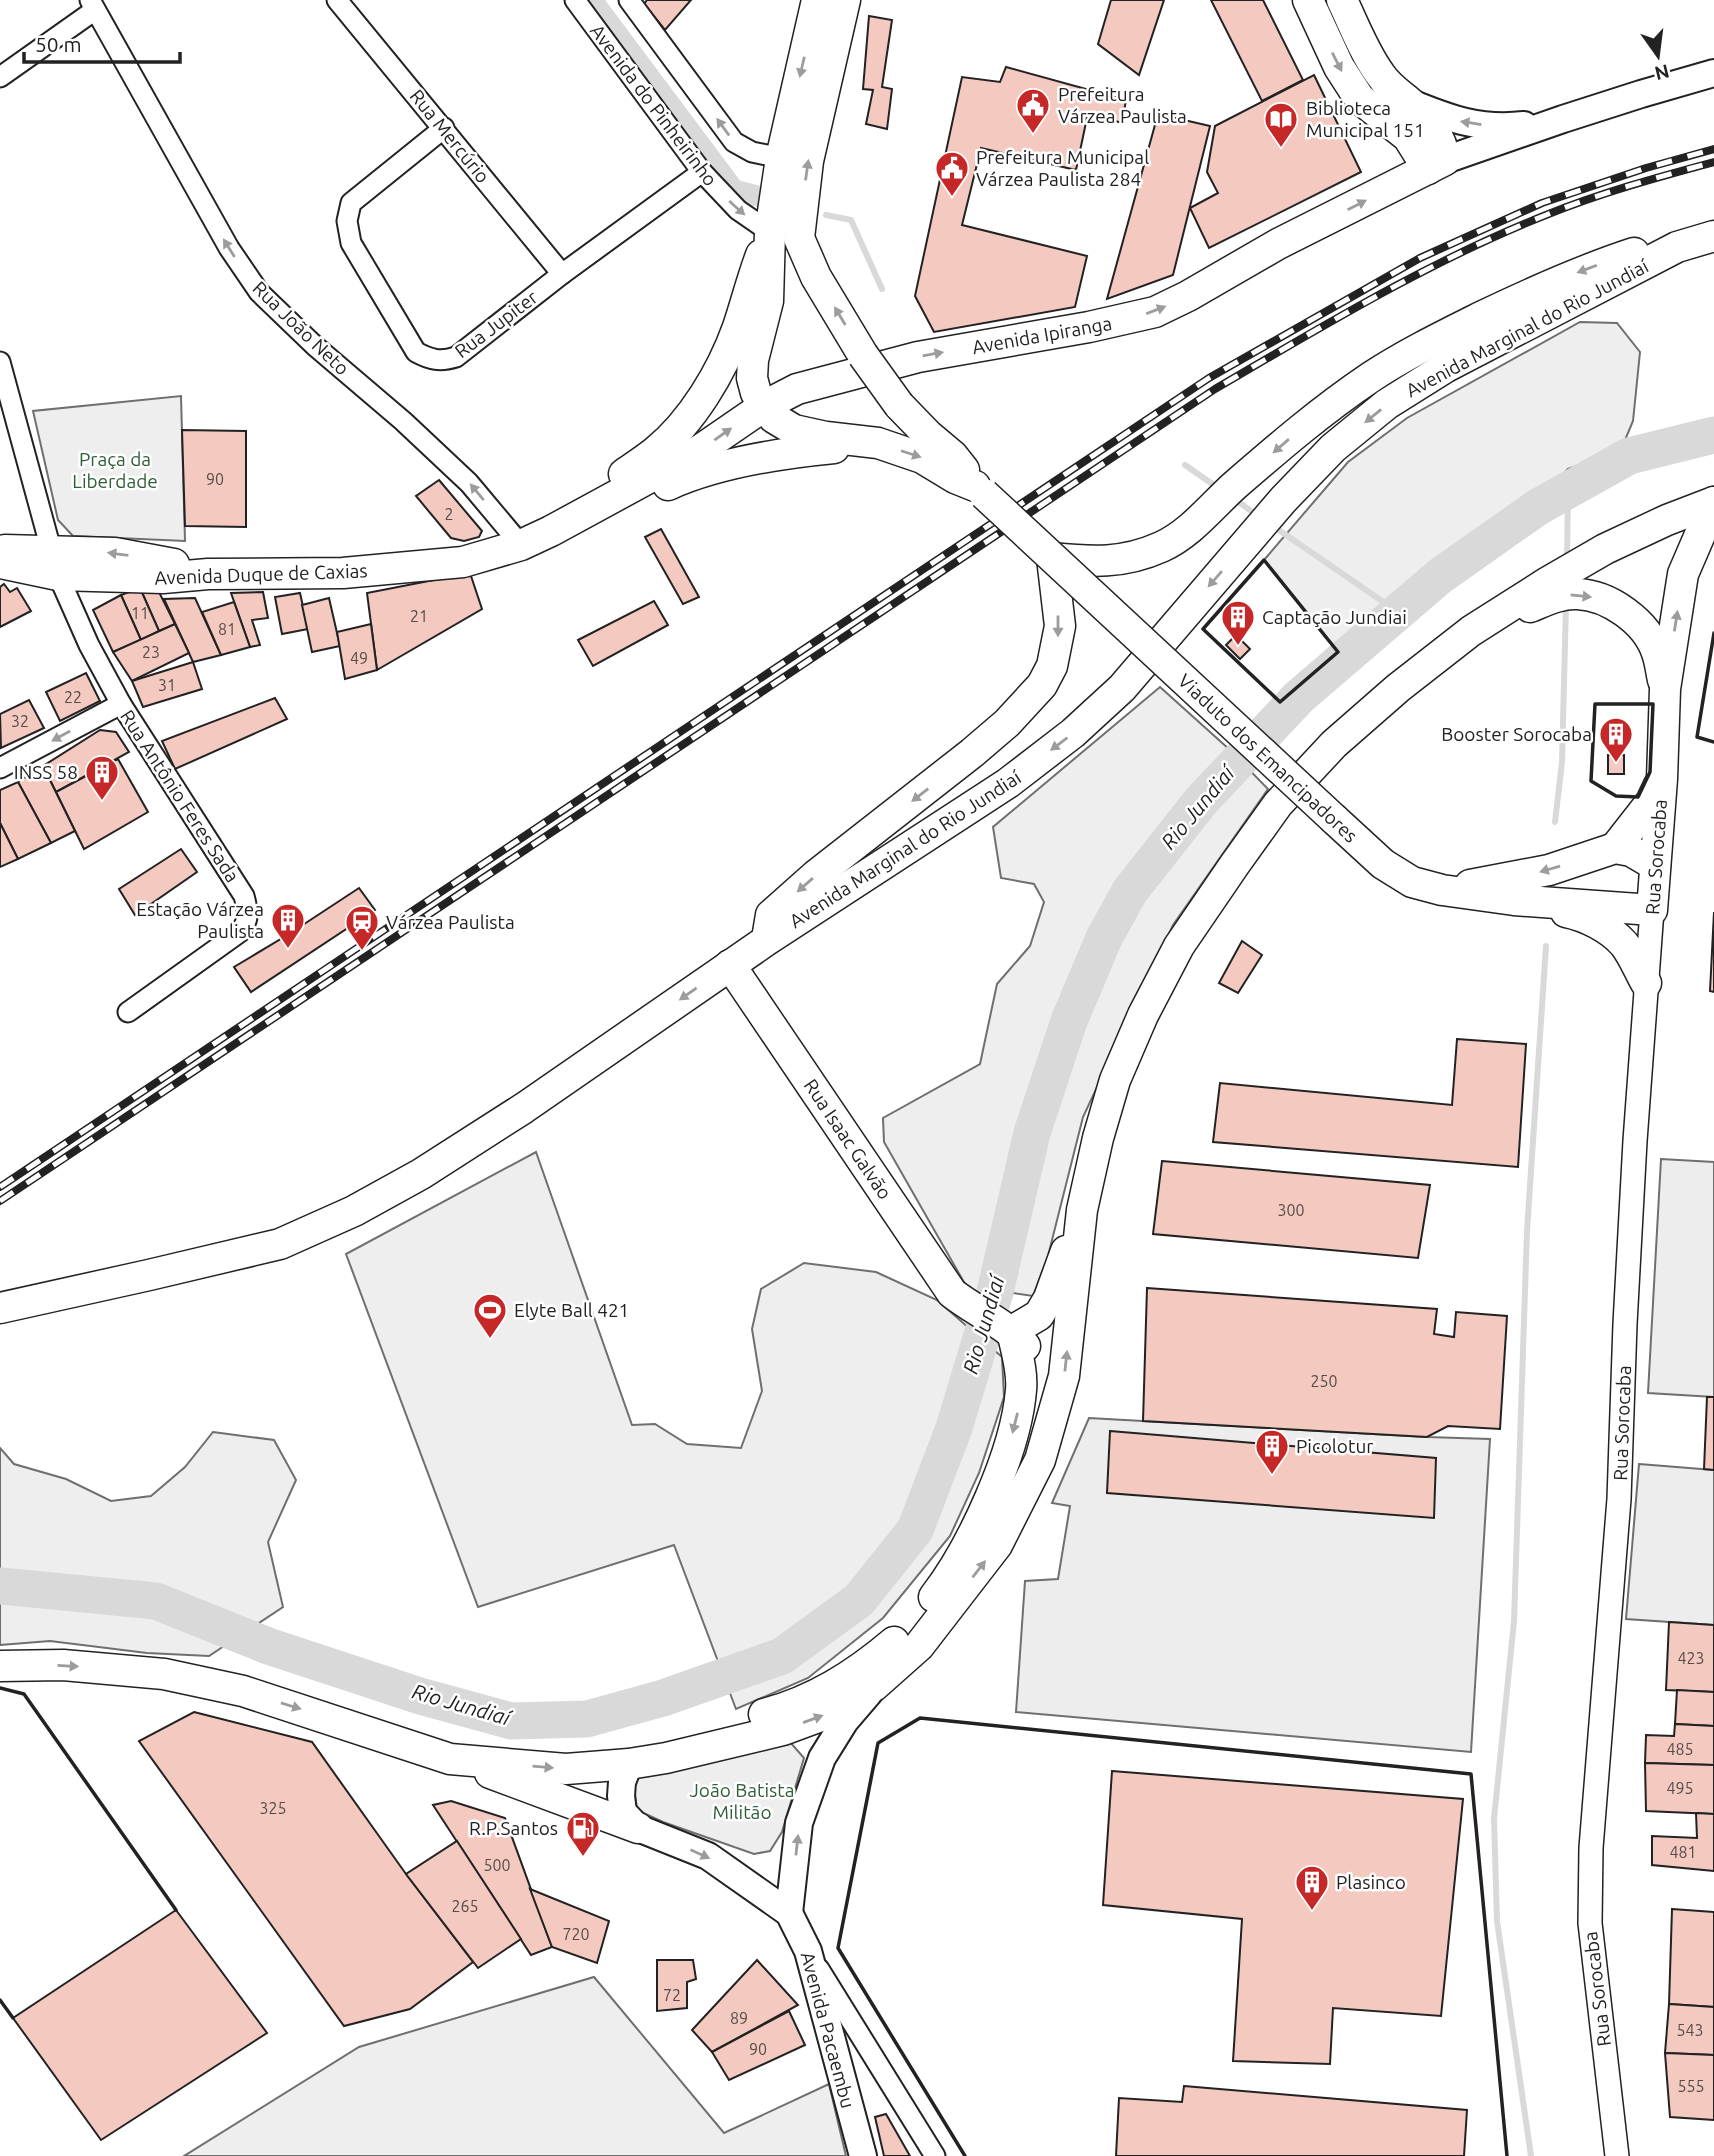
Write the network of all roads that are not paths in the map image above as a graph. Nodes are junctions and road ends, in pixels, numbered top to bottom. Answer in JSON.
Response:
{"nodes":[{"id":1,"x":337,"y":0,"type":"edge"},
{"id":2,"x":575,"y":0,"type":"edge"},
{"id":3,"x":629,"y":0,"type":"edge"},
{"id":4,"x":817,"y":0,"type":"edge"},
{"id":5,"x":845,"y":0,"type":"edge"},
{"id":6,"x":92,"y":5,"type":"edge"},
{"id":7,"x":1344,"y":5,"type":"edge"},
{"id":8,"x":1314,"y":13,"type":"edge"},
{"id":9,"x":1714,"y":73,"type":"edge"},
{"id":10,"x":0,"y":77,"type":"edge"},
{"id":11,"x":1411,"y":103,"type":"junction"},
{"id":12,"x":1563,"y":119,"type":"junction"},
{"id":13,"x":444,"y":128,"type":"junction"},
{"id":14,"x":781,"y":158,"type":"junction"},
{"id":15,"x":1437,"y":165,"type":"junction"},
{"id":16,"x":702,"y":172,"type":"junction"},
{"id":17,"x":784,"y":235,"type":"junction"},
{"id":18,"x":1714,"y":236,"type":"edge"},
{"id":19,"x":1677,"y":247,"type":"junction"},
{"id":20,"x":562,"y":274,"type":"junction"},
{"id":21,"x":816,"y":277,"type":"junction"},
{"id":22,"x":768,"y":301,"type":"junction"},
{"id":23,"x":737,"y":329,"type":"junction"},
{"id":24,"x":0,"y":362,"type":"edge"},
{"id":25,"x":764,"y":406,"type":"junction"},
{"id":26,"x":878,"y":443,"type":"junction"},
{"id":27,"x":979,"y":490,"type":"junction"},
{"id":28,"x":1714,"y":502,"type":"edge"},
{"id":29,"x":557,"y":528,"type":"junction"},
{"id":30,"x":521,"y":545,"type":"junction"},
{"id":31,"x":0,"y":550,"type":"edge"},
{"id":32,"x":1052,"y":558,"type":"junction"},
{"id":33,"x":56,"y":563,"type":"junction"},
{"id":34,"x":0,"y":564,"type":"edge"},
{"id":35,"x":1471,"y":631,"type":"junction"},
{"id":36,"x":1665,"y":689,"type":"junction"},
{"id":37,"x":121,"y":704,"type":"junction"},
{"id":38,"x":0,"y":768,"type":"edge"},
{"id":39,"x":1662,"y":779,"type":"junction"},
{"id":40,"x":1615,"y":848,"type":"junction"},
{"id":41,"x":1656,"y":865,"type":"junction"},
{"id":42,"x":1442,"y":890,"type":"junction"},
{"id":43,"x":1514,"y":900,"type":"junction"},
{"id":44,"x":1653,"y":910,"type":"junction"},
{"id":45,"x":767,"y":940,"type":"junction"},
{"id":46,"x":730,"y":965,"type":"junction"},
{"id":47,"x":1646,"y":984,"type":"junction"},
{"id":48,"x":128,"y":1012,"type":"dead end"},
{"id":49,"x":1082,"y":1210,"type":"junction"},
{"id":50,"x":0,"y":1308,"type":"edge"},
{"id":51,"x":1006,"y":1328,"type":"junction"},
{"id":52,"x":1040,"y":1460,"type":"junction"},
{"id":53,"x":0,"y":1665,"type":"edge"},
{"id":54,"x":874,"y":1686,"type":"junction"},
{"id":55,"x":450,"y":1759,"type":"junction"},
{"id":56,"x":629,"y":1764,"type":"junction"},
{"id":57,"x":638,"y":1828,"type":"junction"},
{"id":58,"x":789,"y":1913,"type":"junction"},
{"id":59,"x":808,"y":1951,"type":"junction"},
{"id":60,"x":863,"y":2156,"type":"edge"},
{"id":61,"x":935,"y":2156,"type":"edge"},
{"id":62,"x":1617,"y":2156,"type":"edge"}],
"edges":[{"from":1,"to":13,"type":"street","name":"Rua Mercúrio"},
{"from":2,"to":16,"type":"street","name":"Avenida do Pinheirinho"},
{"from":14,"to":3,"type":"street","one_way":true},
{"from":4,"to":14,"type":"main road","one_way":true},
{"from":17,"to":5,"type":"main road","one_way":true},
{"from":6,"to":10,"type":"street"},
{"from":30,"to":6,"type":"street","name":"Rua João Neto","one_way":true},
{"from":7,"to":8,"type":"main road"},
{"from":7,"to":11,"type":"main road"},
{"from":8,"to":15,"type":"main road","one_way":true},
{"from":9,"to":12,"type":"main road","name":"Avenida Ipiranga"},
{"from":12,"to":11,"type":"main road","name":"Avenida Ipiranga","one_way":true},
{"from":11,"to":15,"type":"main road"},
{"from":12,"to":15,"type":"main road","name":"Avenida Ipiranga"},
{"from":13,"to":20,"type":"street","name":"Rua Mercúrio"},
{"from":13,"to":20,"type":"street","name":"Rua Jupiter"},
{"from":14,"to":17,"type":"main road"},
{"from":25,"to":15,"type":"main road","name":"Avenida Ipiranga","one_way":true},
{"from":16,"to":17,"type":"street","name":"Avenida do Pinheirinho","one_way":true},
{"from":16,"to":20,"type":"street","name":"Rua Jupiter"},
{"from":17,"to":21,"type":"main road"},
{"from":17,"to":22,"type":"main road"},
{"from":17,"to":23,"type":"main road"},
{"from":18,"to":19,"type":"main road","name":"Avenida Marginal do Rio Jundiaí"},
{"from":19,"to":32,"type":"main road","one_way":true},
{"from":19,"to":45,"type":"main road","name":"Avenida Marginal do Rio Jundiaí","one_way":true},
{"from":21,"to":22,"type":"main road"},
{"from":27,"to":21,"type":"main road","one_way":true,"bridge":true},
{"from":22,"to":23,"type":"main road"},
{"from":22,"to":25,"type":"main road"},
{"from":23,"to":29,"type":"main road"},
{"from":24,"to":33,"type":"street","name":"Rua Antônio Feres Sada"},
{"from":25,"to":26,"type":"main road"},
{"from":29,"to":25,"type":"main road","name":"Avenida Ipiranga","one_way":true},
{"from":26,"to":27,"type":"main road","one_way":true},
{"from":26,"to":29,"type":"main road"},
{"from":27,"to":32,"type":"main road","name":"Viaduto dos Emancipadores","bridge":true},
{"from":28,"to":35,"type":"main road"},
{"from":36,"to":28,"type":"main road","one_way":true},
{"from":29,"to":30,"type":"main road","name":"Avenida Ipiranga"},
{"from":30,"to":33,"type":"main road","name":"Avenida Duque de Caxias"},
{"from":31,"to":33,"type":"main road"},
{"from":32,"to":42,"type":"main road","name":"Viaduto dos Emancipadores","bridge":true},
{"from":32,"to":45,"type":"main road","one_way":true},
{"from":33,"to":34,"type":"main road"},
{"from":33,"to":37,"type":"street","name":"Rua Antônio Feres Sada"},
{"from":35,"to":36,"type":"main road","one_way":true},
{"from":35,"to":49,"type":"main road"},
{"from":36,"to":39,"type":"main road","name":"Rua Sorocaba"},
{"from":37,"to":38,"type":"street","one_way":true},
{"from":37,"to":48,"type":"street","name":"Rua Antônio Feres Sada"},
{"from":39,"to":40,"type":"main road"},
{"from":39,"to":41,"type":"main road","name":"Rua Sorocaba"},
{"from":40,"to":41,"type":"main road"},
{"from":40,"to":42,"type":"main road","one_way":true},
{"from":41,"to":44,"type":"main road","name":"Rua Sorocaba"},
{"from":42,"to":43,"type":"main road","name":"Viaduto dos Emancipadores"},
{"from":43,"to":44,"type":"main road"},
{"from":43,"to":47,"type":"main road"},
{"from":44,"to":47,"type":"street","name":"Rua Sorocaba"},
{"from":45,"to":46,"type":"main road","name":"Avenida Marginal do Rio Jundiaí"},
{"from":46,"to":50,"type":"main road","name":"Avenida Marginal do Rio Jundiaí","one_way":true},
{"from":46,"to":51,"type":"main road","name":"Rua Isaac Galvão"},
{"from":47,"to":62,"type":"street","name":"Rua Sorocaba"},
{"from":49,"to":51,"type":"main road"},
{"from":52,"to":49,"type":"main road","one_way":true},
{"from":51,"to":52,"type":"main road"},
{"from":51,"to":56,"type":"main road","one_way":true},
{"from":54,"to":52,"type":"main road","one_way":true},
{"from":53,"to":55,"type":"main road","one_way":true},
{"from":56,"to":54,"type":"main road","one_way":true},
{"from":58,"to":54,"type":"main road","one_way":true},
{"from":55,"to":56,"type":"main road","one_way":true},
{"from":55,"to":57,"type":"main road"},
{"from":56,"to":57,"type":"main road"},
{"from":57,"to":58,"type":"main road","name":"Avenida Pacaembu","one_way":true},
{"from":58,"to":59,"type":"main road","name":"Avenida Pacaembu"},
{"from":59,"to":60,"type":"main road","name":"Avenida Pacaembu"},
{"from":59,"to":61,"type":"street"}]}
